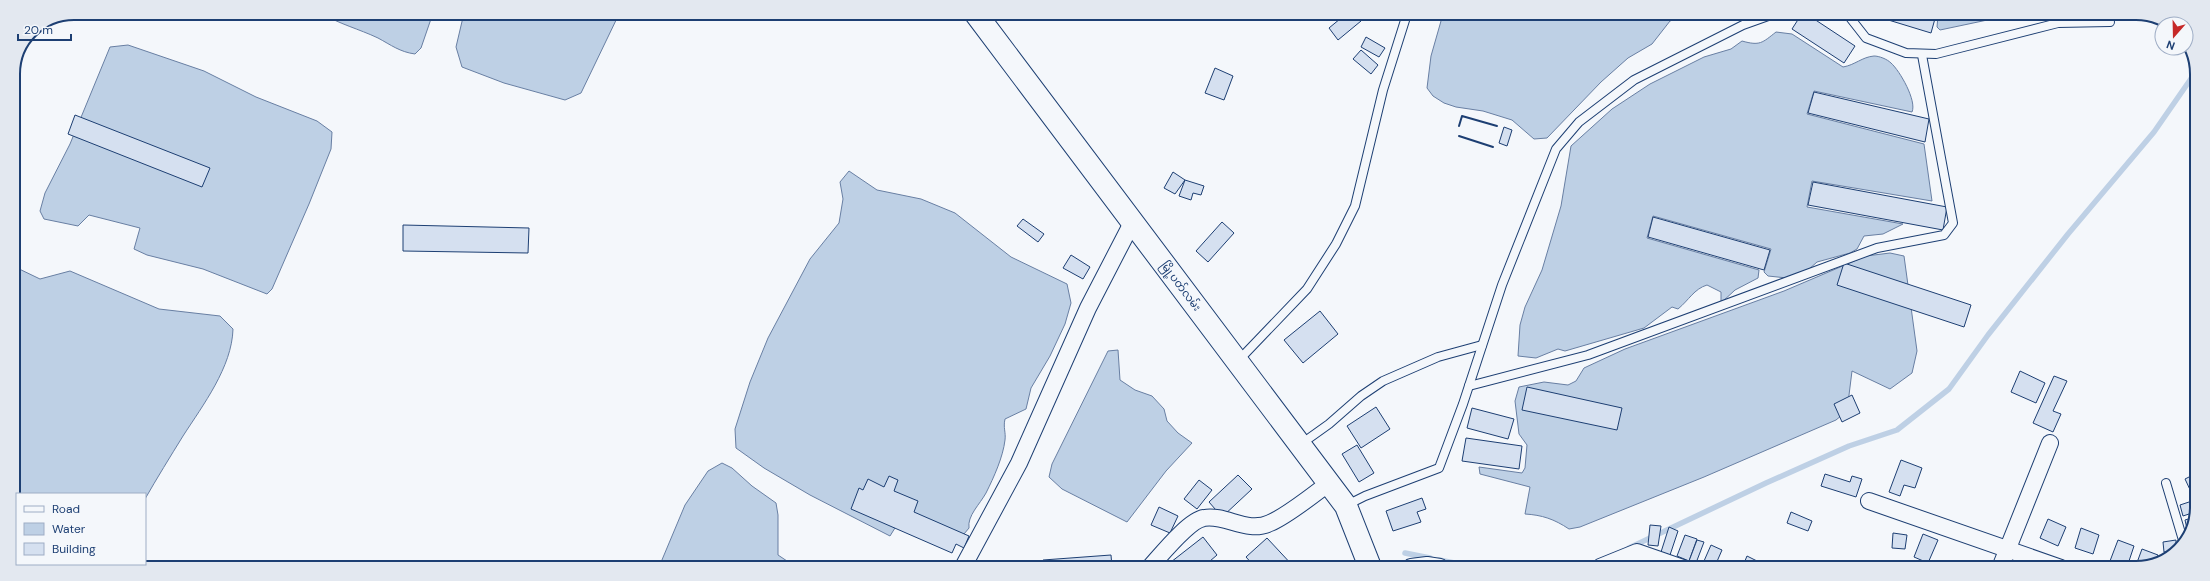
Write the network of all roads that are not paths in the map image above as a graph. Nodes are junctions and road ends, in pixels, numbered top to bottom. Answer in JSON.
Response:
{"nodes":[{"id":1,"x":981,"y":20,"type":"edge"},
{"id":2,"x":1405,"y":20,"type":"edge"},
{"id":3,"x":1756,"y":20,"type":"edge"},
{"id":4,"x":1852,"y":20,"type":"edge"},
{"id":5,"x":2110,"y":22,"type":"dead end"},
{"id":6,"x":1922,"y":55,"type":"junction"},
{"id":7,"x":1133,"y":221,"type":"junction"},
{"id":8,"x":1482,"y":345,"type":"junction"},
{"id":9,"x":1238,"y":361,"type":"junction"},
{"id":10,"x":1469,"y":386,"type":"junction"},
{"id":11,"x":2050,"y":443,"type":"dead end"},
{"id":12,"x":1300,"y":445,"type":"junction"},
{"id":13,"x":2166,"y":483,"type":"dead end"},
{"id":14,"x":1329,"y":484,"type":"junction"},
{"id":15,"x":1870,"y":501,"type":"dead end"},
{"id":16,"x":1346,"y":506,"type":"junction"},
{"id":17,"x":2182,"y":536,"type":"edge"},
{"id":18,"x":2007,"y":550,"type":"junction"},
{"id":19,"x":967,"y":561,"type":"edge"},
{"id":20,"x":1156,"y":561,"type":"edge"},
{"id":21,"x":1368,"y":561,"type":"edge"},
{"id":22,"x":1621,"y":561,"type":"edge"},
{"id":23,"x":1663,"y":561,"type":"edge"},
{"id":24,"x":2003,"y":561,"type":"edge"},
{"id":25,"x":2040,"y":561,"type":"edge"}],
"edges":[{"from":1,"to":7,"type":"main road","name":"မြို့ပတ်လမ်း"},
{"from":2,"to":9,"type":"lane"},
{"from":3,"to":8,"type":"lane"},
{"from":4,"to":6,"type":"lane"},
{"from":5,"to":6,"type":"lane"},
{"from":6,"to":10,"type":"lane"},
{"from":7,"to":9,"type":"main road","name":"မြို့ပတ်လမ်း"},
{"from":7,"to":19,"type":"street"},
{"from":8,"to":10,"type":"lane"},
{"from":8,"to":12,"type":"lane"},
{"from":9,"to":12,"type":"main road","name":"မြို့ပတ်လမ်း"},
{"from":10,"to":16,"type":"lane"},
{"from":11,"to":18,"type":"street"},
{"from":12,"to":14,"type":"main road","name":"မြို့ပတ်လမ်း"},
{"from":13,"to":17,"type":"lane"},
{"from":14,"to":16,"type":"main road","name":"မြို့ပတ်လမ်း"},
{"from":14,"to":20,"type":"street"},
{"from":15,"to":18,"type":"street"},
{"from":16,"to":21,"type":"main road","name":"မြို့ပတ်လမ်း"},
{"from":18,"to":24,"type":"street"},
{"from":18,"to":25,"type":"street"},
{"from":22,"to":23,"type":"street"}]}
